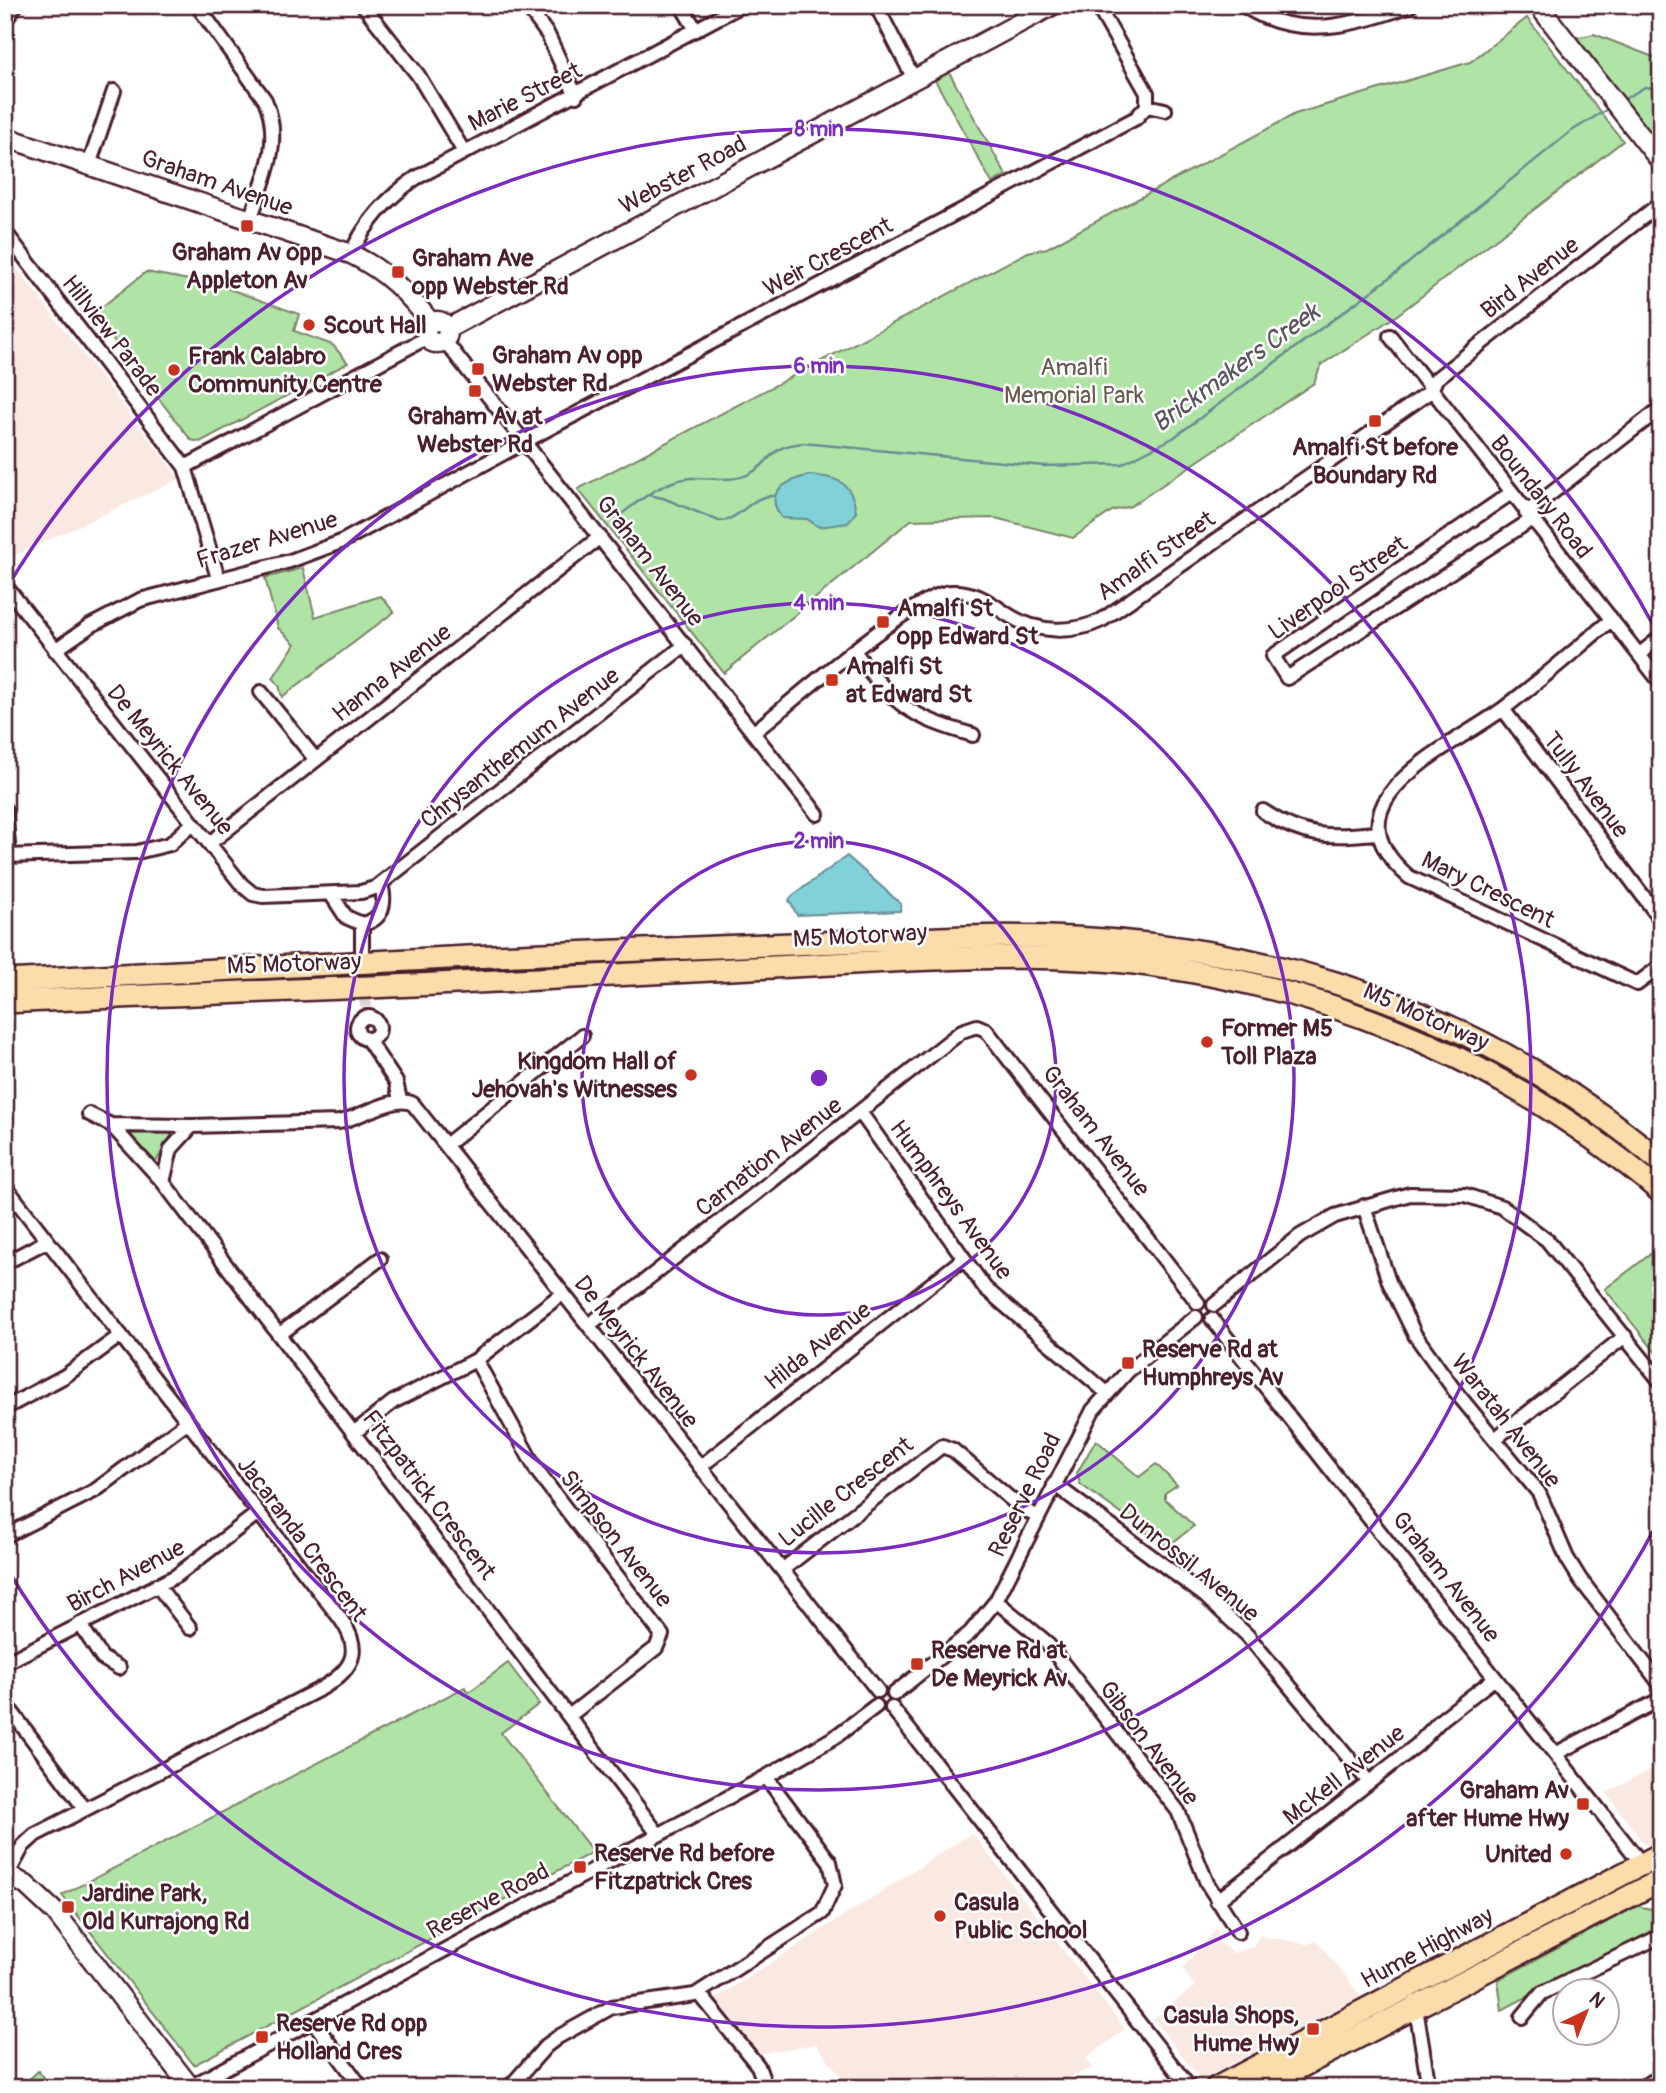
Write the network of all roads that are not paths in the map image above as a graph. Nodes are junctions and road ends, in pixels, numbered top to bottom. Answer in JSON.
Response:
{"nodes":[{"id":1,"x":16,"y":5,"type":"edge"},
{"id":2,"x":197,"y":5,"type":"edge"},
{"id":3,"x":363,"y":5,"type":"edge"},
{"id":4,"x":526,"y":5,"type":"edge"},
{"id":5,"x":681,"y":5,"type":"edge"},
{"id":6,"x":742,"y":5,"type":"edge"},
{"id":7,"x":876,"y":5,"type":"edge"},
{"id":8,"x":1053,"y":5,"type":"edge"},
{"id":9,"x":1097,"y":5,"type":"edge"},
{"id":10,"x":1243,"y":5,"type":"edge"},
{"id":11,"x":1411,"y":5,"type":"edge"},
{"id":12,"x":1538,"y":5,"type":"edge"},
{"id":13,"x":5,"y":21,"type":"edge"},
{"id":14,"x":696,"y":30,"type":"junction"},
{"id":15,"x":914,"y":79,"type":"junction"},
{"id":16,"x":114,"y":92,"type":"dead end"},
{"id":17,"x":576,"y":96,"type":"junction"},
{"id":18,"x":1147,"y":106,"type":"junction"},
{"id":19,"x":1165,"y":110,"type":"dead end"},
{"id":20,"x":5,"y":137,"type":"edge"},
{"id":21,"x":464,"y":152,"type":"junction"},
{"id":22,"x":1661,"y":162,"type":"edge"},
{"id":23,"x":89,"y":165,"type":"junction"},
{"id":24,"x":1661,"y":203,"type":"edge"},
{"id":25,"x":250,"y":219,"type":"junction"},
{"id":26,"x":5,"y":232,"type":"edge"},
{"id":27,"x":351,"y":254,"type":"junction"},
{"id":28,"x":438,"y":332,"type":"junction"},
{"id":29,"x":1390,"y":336,"type":"dead end"},
{"id":30,"x":1431,"y":391,"type":"junction"},
{"id":31,"x":1661,"y":408,"type":"edge"},
{"id":32,"x":524,"y":443,"type":"junction"},
{"id":33,"x":185,"y":467,"type":"junction"},
{"id":34,"x":1511,"y":493,"type":"junction"},
{"id":35,"x":1529,"y":516,"type":"junction"},
{"id":36,"x":600,"y":537,"type":"junction"},
{"id":37,"x":218,"y":578,"type":"junction"},
{"id":38,"x":8,"y":589,"type":"dead end"},
{"id":39,"x":1611,"y":621,"type":"junction"},
{"id":40,"x":1661,"y":637,"type":"edge"},
{"id":41,"x":685,"y":645,"type":"junction"},
{"id":42,"x":55,"y":650,"type":"junction"},
{"id":43,"x":855,"y":652,"type":"junction"},
{"id":44,"x":1639,"y":654,"type":"junction"},
{"id":45,"x":1661,"y":683,"type":"edge"},
{"id":46,"x":261,"y":692,"type":"dead end"},
{"id":47,"x":1503,"y":709,"type":"junction"},
{"id":48,"x":752,"y":733,"type":"junction"},
{"id":49,"x":973,"y":735,"type":"dead end"},
{"id":50,"x":316,"y":760,"type":"junction"},
{"id":51,"x":5,"y":810,"type":"edge"},
{"id":52,"x":1262,"y":811,"type":"dead end"},
{"id":53,"x":817,"y":814,"type":"dead end"},
{"id":54,"x":193,"y":822,"type":"junction"},
{"id":55,"x":1377,"y":833,"type":"junction"},
{"id":56,"x":210,"y":843,"type":"junction"},
{"id":57,"x":7,"y":855,"type":"edge"},
{"id":58,"x":381,"y":884,"type":"junction"},
{"id":59,"x":361,"y":892,"type":"joint"},
{"id":60,"x":331,"y":894,"type":"junction"},
{"id":61,"x":1661,"y":920,"type":"edge"},
{"id":62,"x":362,"y":924,"type":"junction"},
{"id":63,"x":362,"y":951,"type":"tunnel mouth"},
{"id":64,"x":1661,"y":965,"type":"edge"},
{"id":65,"x":5,"y":981,"type":"edge"},
{"id":66,"x":5,"y":1002,"type":"edge"},
{"id":67,"x":366,"y":1013,"type":"tunnel mouth"},
{"id":68,"x":977,"y":1026,"type":"joint"},
{"id":69,"x":582,"y":1036,"type":"dead end"},
{"id":70,"x":400,"y":1100,"type":"junction"},
{"id":71,"x":860,"y":1112,"type":"junction"},
{"id":72,"x":89,"y":1114,"type":"dead end"},
{"id":73,"x":110,"y":1125,"type":"junction"},
{"id":74,"x":192,"y":1126,"type":"junction"},
{"id":75,"x":446,"y":1145,"type":"junction"},
{"id":76,"x":1661,"y":1162,"type":"edge"},
{"id":77,"x":163,"y":1182,"type":"junction"},
{"id":78,"x":5,"y":1186,"type":"edge"},
{"id":79,"x":1661,"y":1192,"type":"edge"},
{"id":80,"x":1364,"y":1206,"type":"junction"},
{"id":81,"x":47,"y":1241,"type":"junction"},
{"id":82,"x":380,"y":1259,"type":"dead end"},
{"id":83,"x":963,"y":1259,"type":"junction"},
{"id":84,"x":5,"y":1263,"type":"edge"},
{"id":85,"x":564,"y":1293,"type":"junction"},
{"id":86,"x":1198,"y":1303,"type":"junction"},
{"id":87,"x":1213,"y":1305,"type":"junction"},
{"id":88,"x":1196,"y":1317,"type":"junction"},
{"id":89,"x":1212,"y":1319,"type":"junction"},
{"id":90,"x":589,"y":1325,"type":"junction"},
{"id":91,"x":280,"y":1334,"type":"junction"},
{"id":92,"x":121,"y":1335,"type":"junction"},
{"id":93,"x":1625,"y":1336,"type":"junction"},
{"id":94,"x":476,"y":1360,"type":"junction"},
{"id":95,"x":1661,"y":1382,"type":"edge"},
{"id":96,"x":1107,"y":1393,"type":"junction"},
{"id":97,"x":5,"y":1408,"type":"edge"},
{"id":98,"x":187,"y":1422,"type":"junction"},
{"id":99,"x":355,"y":1432,"type":"junction"},
{"id":100,"x":1495,"y":1438,"type":"junction"},
{"id":101,"x":700,"y":1467,"type":"junction"},
{"id":102,"x":1054,"y":1484,"type":"junction"},
{"id":103,"x":258,"y":1513,"type":"junction"},
{"id":104,"x":1038,"y":1517,"type":"junction"},
{"id":105,"x":5,"y":1536,"type":"edge"},
{"id":106,"x":782,"y":1570,"type":"junction"},
{"id":107,"x":157,"y":1585,"type":"junction"},
{"id":108,"x":996,"y":1601,"type":"junction"},
{"id":109,"x":80,"y":1624,"type":"junction"},
{"id":110,"x":190,"y":1628,"type":"dead end"},
{"id":111,"x":5,"y":1663,"type":"edge"},
{"id":112,"x":119,"y":1668,"type":"dead end"},
{"id":113,"x":1495,"y":1678,"type":"junction"},
{"id":114,"x":1661,"y":1685,"type":"edge"},
{"id":115,"x":878,"y":1691,"type":"junction"},
{"id":116,"x":894,"y":1694,"type":"junction"},
{"id":117,"x":1661,"y":1699,"type":"edge"},
{"id":118,"x":5,"y":1703,"type":"edge"},
{"id":119,"x":876,"y":1706,"type":"junction"},
{"id":120,"x":891,"y":1708,"type":"junction"},
{"id":121,"x":569,"y":1716,"type":"junction"},
{"id":122,"x":1555,"y":1754,"type":"junction"},
{"id":123,"x":766,"y":1777,"type":"junction"},
{"id":124,"x":1368,"y":1781,"type":"junction"},
{"id":125,"x":85,"y":1809,"type":"junction"},
{"id":126,"x":658,"y":1834,"type":"junction"},
{"id":127,"x":1651,"y":1859,"type":"edge"},
{"id":128,"x":6,"y":1873,"type":"edge"},
{"id":129,"x":1659,"y":1883,"type":"edge"},
{"id":130,"x":1217,"y":1902,"type":"junction"},
{"id":131,"x":1238,"y":1932,"type":"dead end"},
{"id":132,"x":1661,"y":1936,"type":"edge"},
{"id":133,"x":699,"y":1993,"type":"junction"},
{"id":134,"x":1412,"y":1997,"type":"junction"},
{"id":135,"x":1522,"y":2017,"type":"dead end"},
{"id":136,"x":313,"y":2021,"type":"junction"},
{"id":137,"x":1661,"y":2077,"type":"edge"},
{"id":138,"x":191,"y":2087,"type":"edge"},
{"id":139,"x":362,"y":2088,"type":"edge"},
{"id":140,"x":509,"y":2088,"type":"edge"},
{"id":141,"x":766,"y":2088,"type":"edge"},
{"id":142,"x":1190,"y":2088,"type":"edge"},
{"id":143,"x":1216,"y":2088,"type":"edge"},
{"id":144,"x":1260,"y":2088,"type":"edge"},
{"id":145,"x":1429,"y":2088,"type":"edge"},
{"id":146,"x":1640,"y":2088,"type":"edge"}],
"edges":[{"from":1,"to":13,"type":"street"},
{"from":2,"to":25,"type":"street"},
{"from":3,"to":21,"type":"street"},
{"from":4,"to":17,"type":"street"},
{"from":5,"to":14,"type":"street"},
{"from":6,"to":14,"type":"street","name":"Marie Street"},
{"from":7,"to":15,"type":"street"},
{"from":8,"to":15,"type":"street","name":"Webster Road"},
{"from":9,"to":18,"type":"street"},
{"from":10,"to":11,"type":"street"},
{"from":12,"to":22,"type":"street"},
{"from":14,"to":17,"type":"street","name":"Marie Street"},
{"from":15,"to":28,"type":"street","name":"Webster Road"},
{"from":16,"to":23,"type":"street"},
{"from":17,"to":21,"type":"street","name":"Marie Street"},
{"from":18,"to":19,"type":"street"},
{"from":18,"to":32,"type":"street","name":"Weir Crescent"},
{"from":20,"to":23,"type":"street","name":"Graham Avenue"},
{"from":21,"to":27,"type":"street","name":"Marie Street"},
{"from":23,"to":25,"type":"street","name":"Graham Avenue"},
{"from":24,"to":30,"type":"street","name":"Bird Avenue"},
{"from":25,"to":27,"type":"street","name":"Graham Avenue"},
{"from":26,"to":33,"type":"street","name":"Hillview Parade"},
{"from":27,"to":28,"type":"street","name":"Graham Avenue"},
{"from":28,"to":32,"type":"street","name":"Graham Avenue"},
{"from":28,"to":33,"type":"street","name":"Webster Road"},
{"from":29,"to":30,"type":"street","name":"Boundary Road"},
{"from":30,"to":34,"type":"street","name":"Boundary Road"},
{"from":30,"to":43,"type":"street","name":"Amalfi Street"},
{"from":31,"to":35,"type":"street","name":"Liverpool Street"},
{"from":32,"to":36,"type":"street","name":"Graham Avenue"},
{"from":32,"to":37,"type":"street","name":"Frazer Avenue"},
{"from":33,"to":37,"type":"street"},
{"from":34,"to":35,"type":"street","name":"Boundary Road"},
{"from":34,"to":35,"type":"street","name":"Liverpool Street"},
{"from":35,"to":39,"type":"street","name":"Boundary Road"},
{"from":36,"to":41,"type":"street","name":"Graham Avenue"},
{"from":36,"to":50,"type":"street","name":"Hanna Avenue"},
{"from":37,"to":42,"type":"street","name":"Frazer Avenue"},
{"from":38,"to":42,"type":"street","name":"De Meyrick Avenue"},
{"from":39,"to":44,"type":"street","name":"Boundary Road"},
{"from":39,"to":47,"type":"street"},
{"from":40,"to":44,"type":"street"},
{"from":41,"to":48,"type":"street","name":"Graham Avenue"},
{"from":41,"to":58,"type":"street","name":"Chrysanthemum Avenue"},
{"from":42,"to":54,"type":"street","name":"De Meyrick Avenue"},
{"from":43,"to":48,"type":"street","name":"Amalfi Street"},
{"from":43,"to":49,"type":"street"},
{"from":44,"to":45,"type":"street","name":"Boundary Road"},
{"from":46,"to":50,"type":"street"},
{"from":47,"to":55,"type":"street"},
{"from":47,"to":61,"type":"street","name":"Tully Avenue"},
{"from":48,"to":53,"type":"street","name":"Graham Avenue"},
{"from":50,"to":56,"type":"street","name":"Hanna Avenue"},
{"from":51,"to":57,"type":"street"},
{"from":52,"to":55,"type":"street"},
{"from":54,"to":56,"type":"street","name":"De Meyrick Avenue"},
{"from":54,"to":57,"type":"street"},
{"from":55,"to":64,"type":"street","name":"Mary Crescent"},
{"from":56,"to":60,"type":"street","name":"De Meyrick Avenue"},
{"from":58,"to":59,"type":"street","name":"Chrysanthemum Avenue"},
{"from":58,"to":62,"type":"street"},
{"from":59,"to":60,"type":"street","name":"De Meyrick Avenue"},
{"from":60,"to":62,"type":"street"},
{"from":62,"to":63,"type":"street"},
{"from":65,"to":76,"type":"highway","name":"M5 Motorway"},
{"from":66,"to":79,"type":"highway","name":"M5 Motorway"},
{"from":67,"to":70,"type":"street","name":"De Meyrick Avenue"},
{"from":68,"to":71,"type":"street","name":"Carnation Avenue"},
{"from":68,"to":86,"type":"street","name":"Graham Avenue"},
{"from":69,"to":75,"type":"street"},
{"from":70,"to":74,"type":"street","name":"Fitzpatrick Crescent"},
{"from":70,"to":75,"type":"street","name":"De Meyrick Avenue"},
{"from":71,"to":83,"type":"street","name":"Humphreys Avenue"},
{"from":71,"to":90,"type":"street","name":"Carnation Avenue"},
{"from":72,"to":73,"type":"street","name":"Fitzpatrick Crescent"},
{"from":73,"to":74,"type":"street","name":"Fitzpatrick Crescent"},
{"from":73,"to":77,"type":"street","name":"Fitzpatrick Crescent"},
{"from":74,"to":77,"type":"street"},
{"from":75,"to":85,"type":"street","name":"De Meyrick Avenue"},
{"from":77,"to":91,"type":"street","name":"Fitzpatrick Crescent"},
{"from":78,"to":81,"type":"street","name":"Jacaranda Crescent"},
{"from":80,"to":87,"type":"street"},
{"from":80,"to":93,"type":"street"},
{"from":80,"to":100,"type":"street","name":"Waratah Avenue"},
{"from":81,"to":84,"type":"street"},
{"from":81,"to":92,"type":"street","name":"Jacaranda Crescent"},
{"from":82,"to":91,"type":"street"},
{"from":83,"to":96,"type":"street","name":"Humphreys Avenue"},
{"from":83,"to":101,"type":"street","name":"Hilda Avenue"},
{"from":85,"to":90,"type":"street","name":"De Meyrick Avenue"},
{"from":85,"to":94,"type":"street"},
{"from":86,"to":87,"type":"street"},
{"from":86,"to":88,"type":"street"},
{"from":87,"to":89,"type":"street"},
{"from":88,"to":89,"type":"street"},
{"from":88,"to":96,"type":"street","name":"Reserve Road"},
{"from":89,"to":113,"type":"street","name":"Graham Avenue"},
{"from":90,"to":101,"type":"street","name":"De Meyrick Avenue"},
{"from":91,"to":99,"type":"street","name":"Fitzpatrick Crescent"},
{"from":92,"to":97,"type":"street"},
{"from":92,"to":98,"type":"street","name":"Jacaranda Crescent"},
{"from":93,"to":95,"type":"street"},
{"from":93,"to":100,"type":"street"},
{"from":94,"to":99,"type":"street"},
{"from":94,"to":121,"type":"street","name":"Simpson Avenue"},
{"from":96,"to":102,"type":"street","name":"Reserve Road"},
{"from":98,"to":103,"type":"street","name":"Jacaranda Crescent"},
{"from":98,"to":105,"type":"street"},
{"from":99,"to":121,"type":"street","name":"Fitzpatrick Crescent"},
{"from":100,"to":114,"type":"street","name":"Waratah Avenue"},
{"from":101,"to":106,"type":"street","name":"De Meyrick Avenue"},
{"from":102,"to":104,"type":"street","name":"Reserve Road"},
{"from":102,"to":124,"type":"street","name":"Dunrossil Avenue"},
{"from":103,"to":107,"type":"street","name":"Birch Avenue"},
{"from":103,"to":125,"type":"street","name":"Jacaranda Crescent"},
{"from":104,"to":106,"type":"street","name":"Lucille Crescent"},
{"from":104,"to":108,"type":"street","name":"Reserve Road"},
{"from":106,"to":115,"type":"street","name":"De Meyrick Avenue"},
{"from":107,"to":109,"type":"street","name":"Birch Avenue"},
{"from":107,"to":110,"type":"street"},
{"from":108,"to":116,"type":"street","name":"Reserve Road"},
{"from":108,"to":130,"type":"street","name":"Gibson Avenue"},
{"from":109,"to":111,"type":"street","name":"Birch Avenue"},
{"from":109,"to":112,"type":"street"},
{"from":113,"to":122,"type":"street","name":"Graham Avenue"},
{"from":113,"to":124,"type":"street","name":"McKell Avenue"},
{"from":115,"to":116,"type":"street"},
{"from":115,"to":119,"type":"street"},
{"from":116,"to":120,"type":"street"},
{"from":117,"to":122,"type":"street"},
{"from":118,"to":125,"type":"street"},
{"from":119,"to":120,"type":"street"},
{"from":119,"to":123,"type":"street","name":"Reserve Road"},
{"from":120,"to":142,"type":"street"},
{"from":121,"to":126,"type":"street","name":"Fitzpatrick Crescent"},
{"from":122,"to":127,"type":"street","name":"Graham Avenue"},
{"from":123,"to":126,"type":"street","name":"Reserve Road"},
{"from":123,"to":133,"type":"street"},
{"from":124,"to":130,"type":"street","name":"McKell Avenue"},
{"from":125,"to":128,"type":"street","name":"Jacaranda Crescent"},
{"from":126,"to":136,"type":"street","name":"Reserve Road"},
{"from":127,"to":129,"type":"street","name":"Graham Avenue"},
{"from":127,"to":134,"type":"highway","name":"Hume Highway"},
{"from":128,"to":138,"type":"street"},
{"from":129,"to":134,"type":"highway","name":"Hume Highway"},
{"from":130,"to":131,"type":"street","name":"Gibson Avenue"},
{"from":132,"to":135,"type":"street"},
{"from":133,"to":140,"type":"street"},
{"from":133,"to":141,"type":"street"},
{"from":134,"to":143,"type":"highway","name":"Hume Highway"},
{"from":134,"to":144,"type":"highway","name":"Hume Highway"},
{"from":134,"to":145,"type":"street"},
{"from":136,"to":138,"type":"street","name":"Reserve Road"},
{"from":136,"to":139,"type":"street"},
{"from":137,"to":146,"type":"street"}]}
